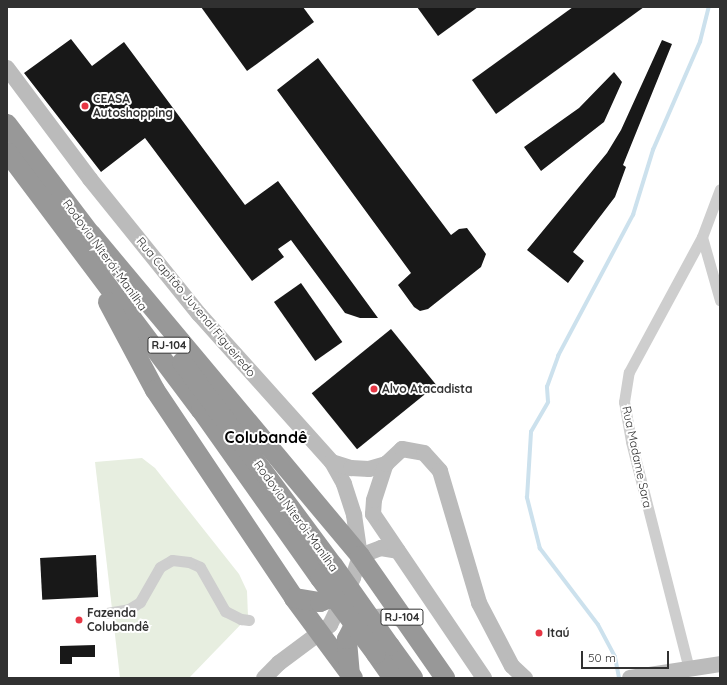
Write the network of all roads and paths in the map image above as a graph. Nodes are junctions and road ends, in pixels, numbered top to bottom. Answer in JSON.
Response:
{"nodes":[{"id":1,"x":7,"y":68,"type":"edge"},
{"id":2,"x":7,"y":124,"type":"edge"},
{"id":3,"x":7,"y":152,"type":"edge"},
{"id":4,"x":720,"y":189,"type":"edge"},
{"id":5,"x":83,"y":237,"type":"junction"},
{"id":6,"x":702,"y":237,"type":"junction"},
{"id":7,"x":720,"y":300,"type":"edge"},
{"id":8,"x":332,"y":462,"type":"junction"},
{"id":9,"x":386,"y":464,"type":"junction"},
{"id":10,"x":398,"y":551,"type":"junction"},
{"id":11,"x":360,"y":556,"type":"junction"},
{"id":12,"x":346,"y":592,"type":"junction"},
{"id":13,"x":294,"y":598,"type":"junction"},
{"id":14,"x":108,"y":613,"type":"dead end"},
{"id":15,"x":361,"y":618,"type":"junction"},
{"id":16,"x":249,"y":620,"type":"dead end"},
{"id":17,"x":405,"y":621,"type":"junction"},
{"id":18,"x":325,"y":630,"type":"junction"},
{"id":19,"x":383,"y":650,"type":"junction"},
{"id":20,"x":720,"y":664,"type":"edge"},
{"id":21,"x":689,"y":670,"type":"junction"},
{"id":22,"x":513,"y":674,"type":"edge"},
{"id":23,"x":671,"y":675,"type":"edge"},
{"id":24,"x":352,"y":677,"type":"edge"},
{"id":25,"x":264,"y":678,"type":"edge"},
{"id":26,"x":393,"y":678,"type":"edge"},
{"id":27,"x":413,"y":678,"type":"edge"},
{"id":28,"x":445,"y":678,"type":"edge"},
{"id":29,"x":484,"y":678,"type":"edge"},
{"id":30,"x":525,"y":678,"type":"edge"},
{"id":31,"x":633,"y":678,"type":"edge"}],
"edges":[{"from":1,"to":8,"type":"main road","name":"Rua Capitão Juvenal Figueiredo"},
{"from":2,"to":5,"type":"highway","name":"Rodovia Niterói-Manilha","number":"RJ-104"},
{"from":3,"to":5,"type":"highway","name":"Rodovia Niterói-Manilha","number":"RJ-104"},
{"from":4,"to":6,"type":"street","name":"Rua Madame Sara"},
{"from":5,"to":11,"type":"highway"},
{"from":5,"to":13,"type":"highway"},
{"from":5,"to":19,"type":"highway","name":"Rodovia Niterói-Manilha","number":"RJ-104","bridge":true},
{"from":6,"to":7,"type":"street"},
{"from":6,"to":21,"type":"street","name":"Rua Madame Sara"},
{"from":8,"to":9,"type":"main road"},
{"from":8,"to":11,"type":"main road","name":"Rua Capitão Juvenal Figueiredo","number":"RJ-104"},
{"from":9,"to":10,"type":"main road","number":"RJ-104"},
{"from":9,"to":22,"type":"main road","number":"RJ-104"},
{"from":10,"to":11,"type":"main road"},
{"from":10,"to":29,"type":"main road","number":"RJ-104"},
{"from":11,"to":12,"type":"main road"},
{"from":11,"to":17,"type":"highway","number":"RJ-104"},
{"from":12,"to":13,"type":"highway"},
{"from":12,"to":18,"type":"main road"},
{"from":13,"to":18,"type":"highway"},
{"from":14,"to":16,"type":"street"},
{"from":15,"to":17,"type":"main road"},
{"from":15,"to":18,"type":"main road"},
{"from":15,"to":24,"type":"highway"},
{"from":17,"to":28,"type":"highway","number":"RJ-104"},
{"from":18,"to":24,"type":"highway"},
{"from":18,"to":25,"type":"main road"},
{"from":19,"to":26,"type":"highway","name":"Rodovia Niterói-Manilha","number":"RJ-104"},
{"from":19,"to":27,"type":"highway","name":"Rodovia Niterói-Manilha","number":"RJ-104"},
{"from":20,"to":21,"type":"main road"},
{"from":21,"to":23,"type":"main road"},
{"from":22,"to":30,"type":"main road"},
{"from":23,"to":31,"type":"main road"}]}
